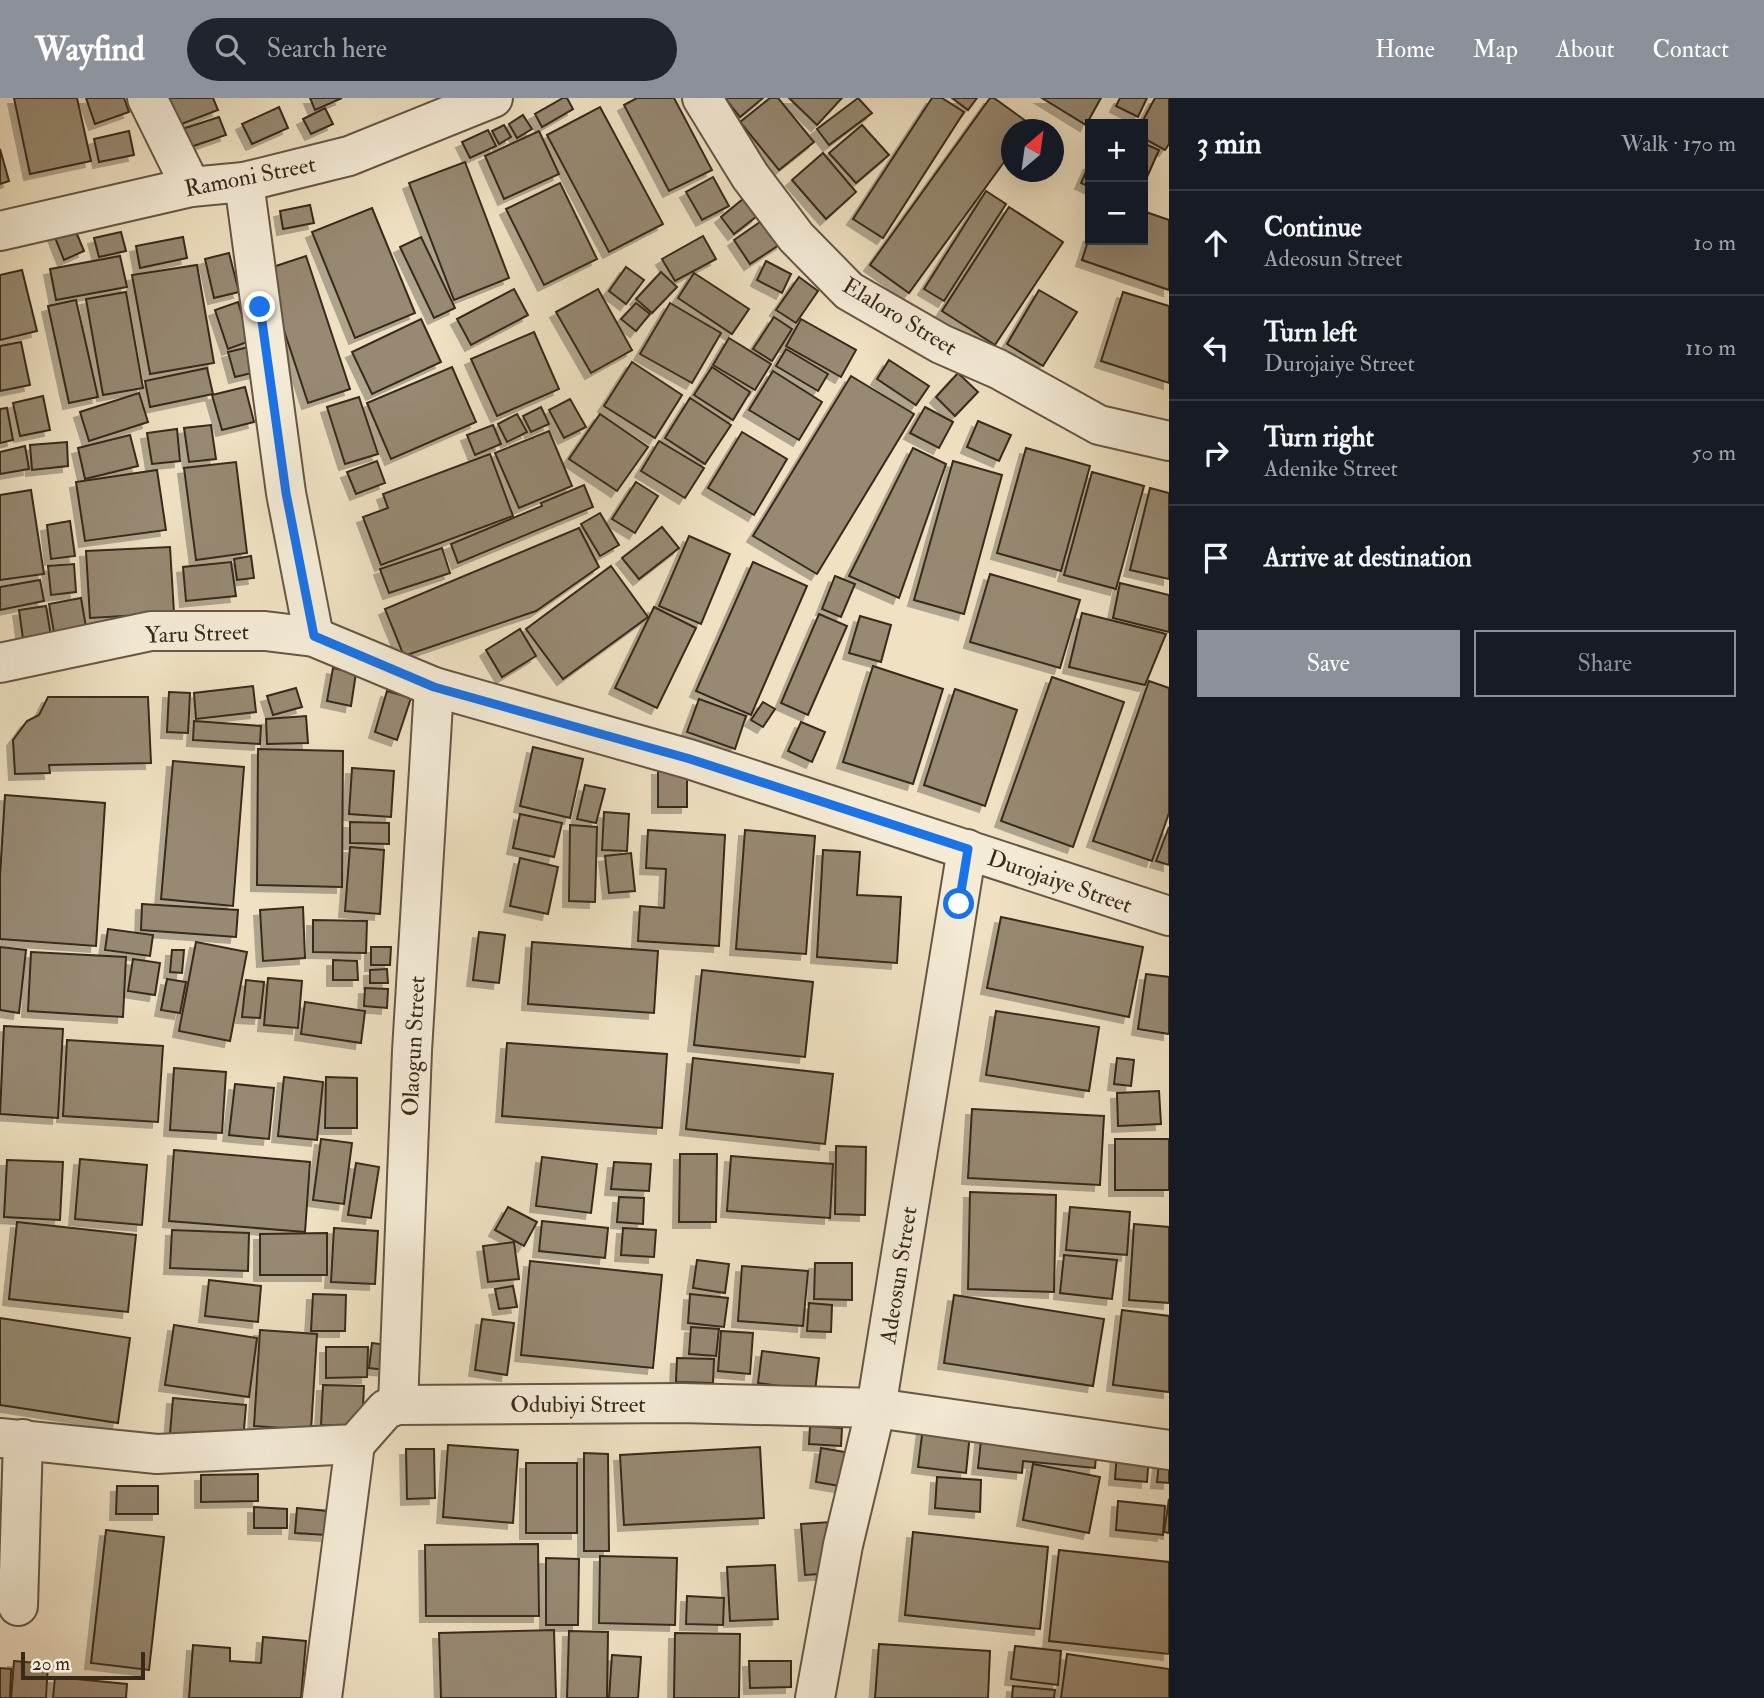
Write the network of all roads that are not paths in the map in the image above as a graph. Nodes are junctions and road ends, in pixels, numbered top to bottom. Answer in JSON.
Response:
{"nodes":[{"id":1,"x":147,"y":98,"type":"edge"},
{"id":2,"x":493,"y":98,"type":"edge"},
{"id":3,"x":702,"y":98,"type":"edge"},
{"id":4,"x":244,"y":182,"type":"junction"},
{"id":5,"x":191,"y":187,"type":"junction"},
{"id":6,"x":0,"y":231,"type":"edge"},
{"id":7,"x":1169,"y":441,"type":"edge"},
{"id":8,"x":314,"y":636,"type":"junction"},
{"id":9,"x":0,"y":663,"type":"edge"},
{"id":10,"x":434,"y":687,"type":"junction"},
{"id":11,"x":968,"y":849,"type":"junction"},
{"id":12,"x":1169,"y":916,"type":"edge"},
{"id":13,"x":398,"y":1405,"type":"junction"},
{"id":14,"x":876,"y":1408,"type":"junction"},
{"id":15,"x":12,"y":1438,"type":"edge"},
{"id":16,"x":355,"y":1444,"type":"junction"},
{"id":17,"x":1169,"y":1450,"type":"edge"},
{"id":18,"x":18,"y":1606,"type":"dead end"},
{"id":19,"x":322,"y":1698,"type":"edge"},
{"id":20,"x":815,"y":1698,"type":"edge"}],
"edges":[{"from":1,"to":5,"type":"street"},
{"from":2,"to":4,"type":"street","name":"Ramoni Street"},
{"from":3,"to":7,"type":"street","name":"Elaloro Street"},
{"from":4,"to":5,"type":"street","name":"Ramoni Street"},
{"from":4,"to":8,"type":"street"},
{"from":5,"to":6,"type":"street","name":"Ramoni Street"},
{"from":8,"to":9,"type":"street","name":"Yaru Street"},
{"from":8,"to":10,"type":"street","name":"Durojaiye Street"},
{"from":10,"to":11,"type":"street","name":"Durojaiye Street"},
{"from":10,"to":13,"type":"street","name":"Olaogun Street"},
{"from":11,"to":12,"type":"street","name":"Durojaiye Street"},
{"from":11,"to":14,"type":"street","name":"Adeosun Street"},
{"from":13,"to":14,"type":"street","name":"Odubiyi Street"},
{"from":13,"to":16,"type":"street"},
{"from":14,"to":17,"type":"street","name":"Odubiyi Street"},
{"from":14,"to":20,"type":"street","name":"Adeosun Street"},
{"from":15,"to":16,"type":"street"},
{"from":15,"to":18,"type":"street"},
{"from":16,"to":19,"type":"street"}]}
